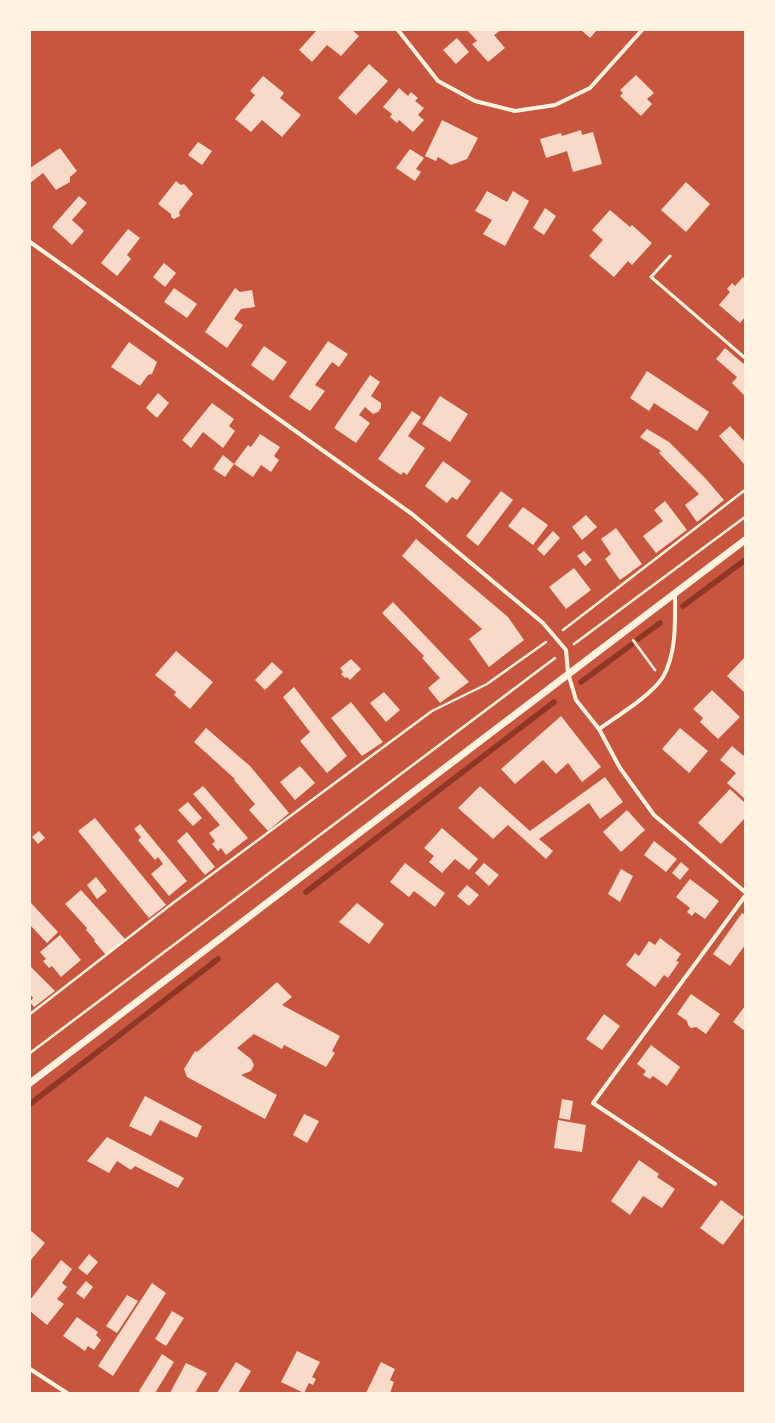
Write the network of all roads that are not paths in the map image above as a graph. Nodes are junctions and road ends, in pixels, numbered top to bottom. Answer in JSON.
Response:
{"nodes":[{"id":1,"x":398,"y":30,"type":"edge"},
{"id":2,"x":642,"y":30,"type":"edge"},
{"id":3,"x":30,"y":242,"type":"edge"},
{"id":4,"x":670,"y":256,"type":"dead end"},
{"id":5,"x":745,"y":358,"type":"edge"},
{"id":6,"x":745,"y":540,"type":"edge"},
{"id":7,"x":675,"y":593,"type":"junction"},
{"id":8,"x":568,"y":673,"type":"junction"},
{"id":9,"x":599,"y":729,"type":"junction"},
{"id":10,"x":745,"y":892,"type":"edge"},
{"id":11,"x":745,"y":896,"type":"edge"},
{"id":12,"x":30,"y":1083,"type":"edge"},
{"id":13,"x":715,"y":1184,"type":"dead end"},
{"id":14,"x":30,"y":1369,"type":"edge"},
{"id":15,"x":67,"y":1393,"type":"edge"}],
"edges":[{"from":1,"to":2,"type":"street"},
{"from":3,"to":8,"type":"street"},
{"from":4,"to":5,"type":"lane"},
{"from":6,"to":7,"type":"street"},
{"from":7,"to":8,"type":"street"},
{"from":7,"to":9,"type":"street"},
{"from":8,"to":9,"type":"street"},
{"from":8,"to":12,"type":"street"},
{"from":9,"to":10,"type":"street"},
{"from":11,"to":13,"type":"street"},
{"from":14,"to":15,"type":"street"}]}
